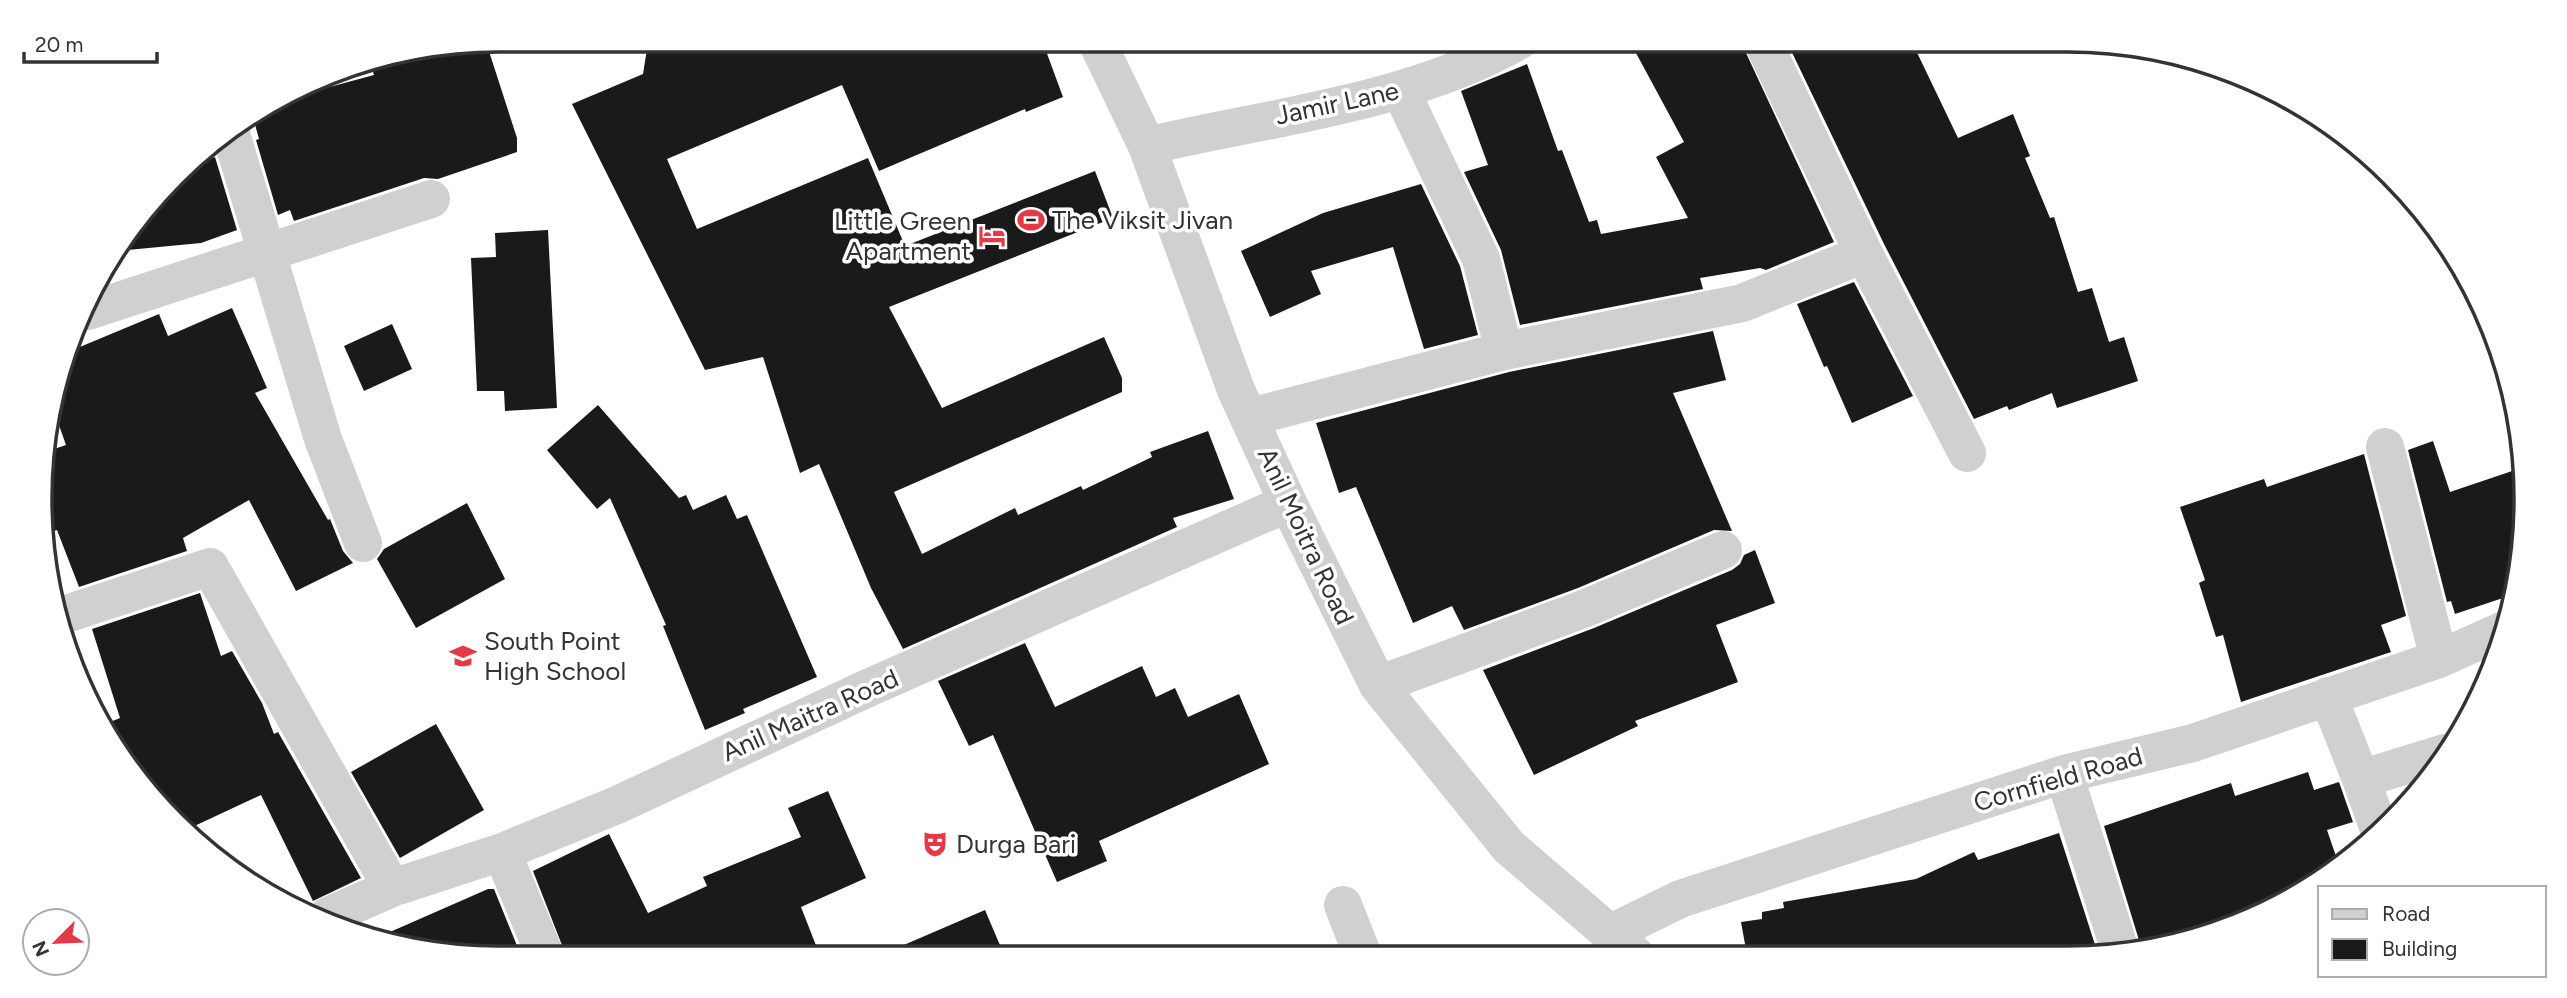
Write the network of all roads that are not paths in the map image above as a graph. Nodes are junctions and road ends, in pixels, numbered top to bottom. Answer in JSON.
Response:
{"nodes":[{"id":1,"x":1102,"y":52,"type":"edge"},
{"id":2,"x":1499,"y":52,"type":"edge"},
{"id":3,"x":1768,"y":52,"type":"edge"},
{"id":4,"x":1401,"y":91,"type":"junction"},
{"id":5,"x":233,"y":141,"type":"edge"},
{"id":6,"x":1147,"y":146,"type":"junction"},
{"id":7,"x":430,"y":199,"type":"dead end"},
{"id":8,"x":269,"y":253,"type":"junction"},
{"id":9,"x":1864,"y":254,"type":"junction"},
{"id":10,"x":96,"y":309,"type":"edge"},
{"id":11,"x":1504,"y":351,"type":"junction"},
{"id":12,"x":1250,"y":416,"type":"junction"},
{"id":13,"x":2385,"y":447,"type":"dead end"},
{"id":14,"x":1967,"y":453,"type":"dead end"},
{"id":15,"x":1288,"y":503,"type":"junction"},
{"id":16,"x":363,"y":543,"type":"dead end"},
{"id":17,"x":1723,"y":550,"type":"dead end"},
{"id":18,"x":67,"y":613,"type":"edge"},
{"id":19,"x":2493,"y":635,"type":"edge"},
{"id":20,"x":2440,"y":659,"type":"junction"},
{"id":21,"x":1377,"y":685,"type":"junction"},
{"id":22,"x":2328,"y":696,"type":"junction"},
{"id":23,"x":2432,"y":757,"type":"edge"},
{"id":24,"x":2064,"y":774,"type":"junction"},
{"id":25,"x":2361,"y":779,"type":"junction"},
{"id":26,"x":2376,"y":822,"type":"edge"},
{"id":27,"x":502,"y":852,"type":"junction"},
{"id":28,"x":392,"y":888,"type":"junction"},
{"id":29,"x":1343,"y":905,"type":"dead end"},
{"id":30,"x":333,"y":914,"type":"edge"},
{"id":31,"x":2117,"y":943,"type":"edge"},
{"id":32,"x":1623,"y":944,"type":"edge"},
{"id":33,"x":541,"y":946,"type":"edge"},
{"id":34,"x":1359,"y":946,"type":"edge"}],
"edges":[{"from":1,"to":6,"type":"street","name":"Anil Moitra Road"},
{"from":2,"to":4,"type":"street","name":"Jamir Lane"},
{"from":3,"to":9,"type":"street"},
{"from":4,"to":6,"type":"street","name":"Jamir Lane"},
{"from":4,"to":11,"type":"street"},
{"from":5,"to":8,"type":"street"},
{"from":6,"to":12,"type":"street","name":"Anil Moitra Road"},
{"from":7,"to":8,"type":"street"},
{"from":8,"to":10,"type":"street"},
{"from":8,"to":16,"type":"street"},
{"from":9,"to":11,"type":"street"},
{"from":9,"to":14,"type":"street"},
{"from":11,"to":12,"type":"street"},
{"from":12,"to":15,"type":"street","name":"Anil Moitra Road"},
{"from":13,"to":20,"type":"street"},
{"from":15,"to":21,"type":"street","name":"Anil Moitra Road"},
{"from":15,"to":27,"type":"street","name":"Anil Maitra Road"},
{"from":17,"to":21,"type":"street"},
{"from":18,"to":28,"type":"street"},
{"from":19,"to":20,"type":"street","name":"Cornfield Road"},
{"from":20,"to":22,"type":"street","name":"Cornfield Road"},
{"from":21,"to":32,"type":"street","name":"Anil Moitra Road"},
{"from":22,"to":24,"type":"street","name":"Cornfield Road"},
{"from":22,"to":25,"type":"street"},
{"from":23,"to":25,"type":"street"},
{"from":24,"to":31,"type":"street"},
{"from":24,"to":32,"type":"street","name":"Cornfield Road"},
{"from":25,"to":26,"type":"street"},
{"from":27,"to":28,"type":"street","name":"Anil Maitra Road"},
{"from":27,"to":33,"type":"street"},
{"from":28,"to":30,"type":"street","name":"Anil Maitra Road"},
{"from":29,"to":34,"type":"street"}]}
